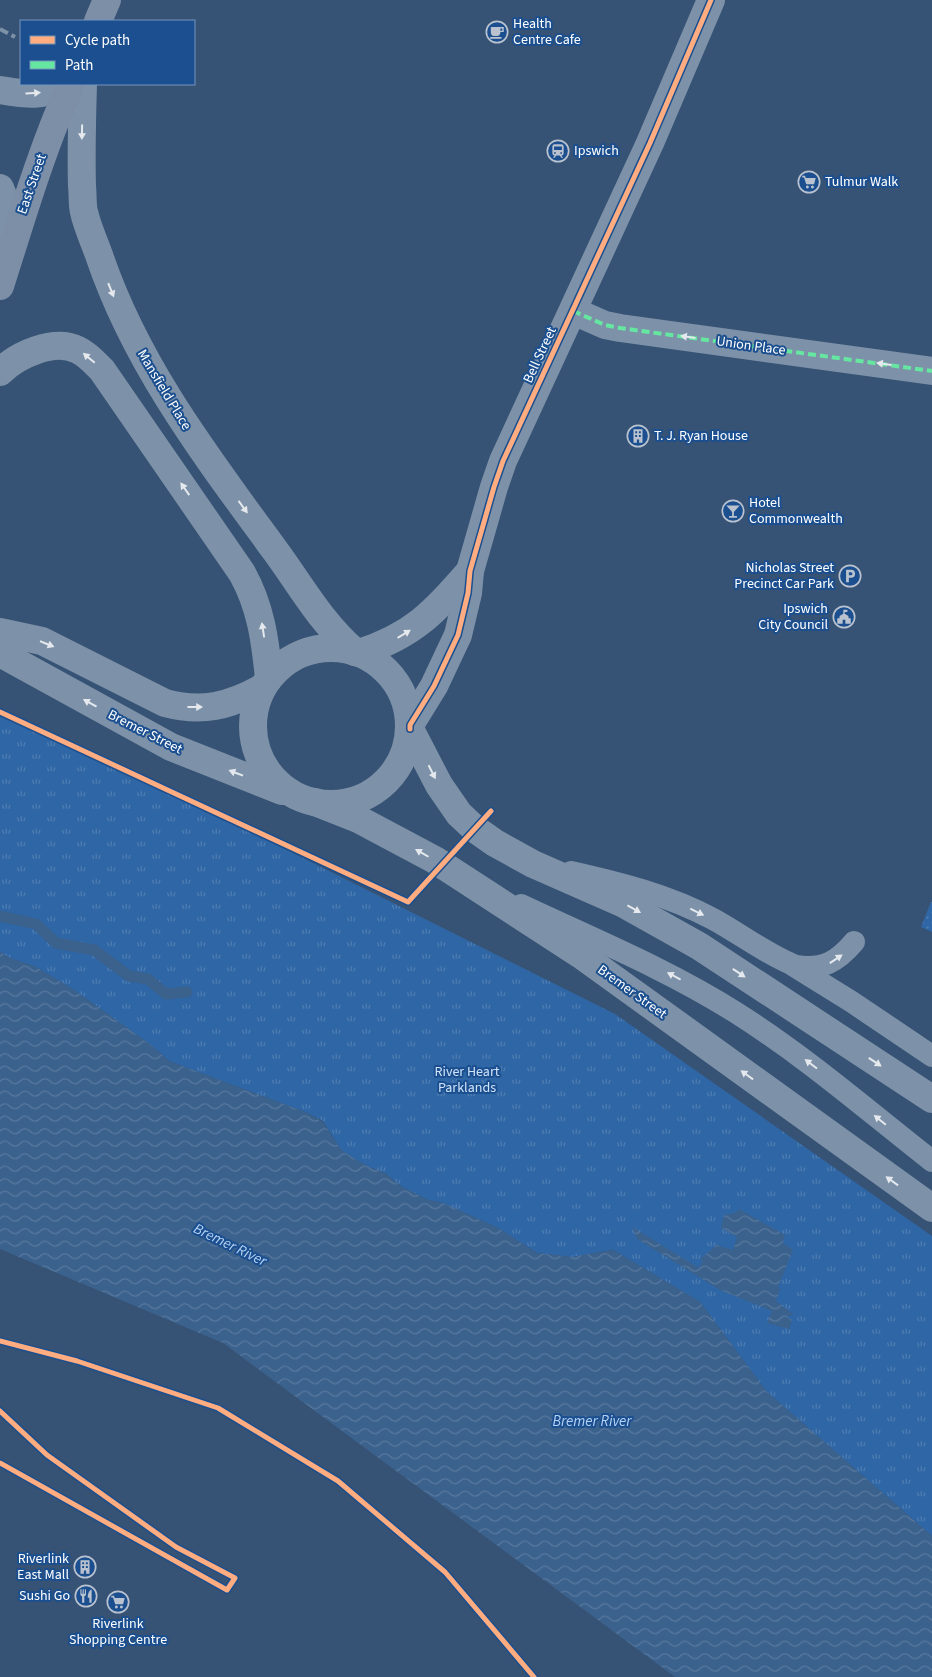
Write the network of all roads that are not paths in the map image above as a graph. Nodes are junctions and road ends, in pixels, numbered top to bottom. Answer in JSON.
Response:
{"nodes":[{"id":1,"x":107,"y":0,"type":"edge"},
{"id":2,"x":711,"y":0,"type":"edge"},
{"id":3,"x":98,"y":20,"type":"edge"},
{"id":4,"x":62,"y":85,"type":"edge"},
{"id":5,"x":71,"y":85,"type":"edge"},
{"id":6,"x":83,"y":85,"type":"edge"},
{"id":7,"x":0,"y":90,"type":"edge"},
{"id":8,"x":0,"y":188,"type":"edge"},
{"id":9,"x":12,"y":245,"type":"junction"},
{"id":10,"x":0,"y":286,"type":"edge"},
{"id":11,"x":573,"y":311,"type":"junction"},
{"id":12,"x":932,"y":370,"type":"edge"},
{"id":13,"x":0,"y":372,"type":"edge"},
{"id":14,"x":470,"y":571,"type":"junction"},
{"id":15,"x":0,"y":632,"type":"edge"},
{"id":16,"x":357,"y":652,"type":"junction"},
{"id":17,"x":0,"y":653,"type":"edge"},
{"id":18,"x":266,"y":683,"type":"junction"},
{"id":19,"x":410,"y":727,"type":"junction"},
{"id":20,"x":307,"y":800,"type":"junction"},
{"id":21,"x":534,"y":864,"type":"junction"},
{"id":22,"x":456,"y":874,"type":"junction"},
{"id":23,"x":854,"y":942,"type":"dead end"},
{"id":24,"x":781,"y":958,"type":"junction"},
{"id":25,"x":932,"y":1056,"type":"edge"},
{"id":26,"x":932,"y":1099,"type":"edge"},
{"id":27,"x":932,"y":1161,"type":"edge"},
{"id":28,"x":932,"y":1208,"type":"edge"}],
"edges":[{"from":1,"to":3,"type":"main road"},
{"from":2,"to":11,"type":"street","name":"Bell Street"},
{"from":7,"to":4,"type":"street","one_way":true},
{"from":5,"to":9,"type":"main road","name":"East Street"},
{"from":6,"to":16,"type":"street","name":"Mansfield Place","one_way":true},
{"from":8,"to":9,"type":"street"},
{"from":9,"to":10,"type":"main road","name":"East Street"},
{"from":12,"to":11,"type":"street","name":"Union Place","one_way":true},
{"from":11,"to":14,"type":"street","name":"Bell Street"},
{"from":18,"to":13,"type":"street","one_way":true},
{"from":16,"to":14,"type":"street","name":"Bell Street","one_way":true},
{"from":14,"to":19,"type":"street","name":"Bell Street"},
{"from":15,"to":18,"type":"street","one_way":true},
{"from":16,"to":18,"type":"street"},
{"from":16,"to":19,"type":"street"},
{"from":20,"to":17,"type":"street","name":"Bremer Street","one_way":true},
{"from":18,"to":20,"type":"street"},
{"from":19,"to":20,"type":"street"},
{"from":19,"to":21,"type":"street","one_way":true},
{"from":22,"to":20,"type":"street","name":"Bremer Street","one_way":true},
{"from":21,"to":24,"type":"lane","one_way":true},
{"from":21,"to":26,"type":"street","one_way":true},
{"from":27,"to":22,"type":"lane","one_way":true},
{"from":28,"to":22,"type":"street","name":"Bremer Street","one_way":true},
{"from":24,"to":23,"type":"lane","one_way":true},
{"from":24,"to":25,"type":"lane"}]}
